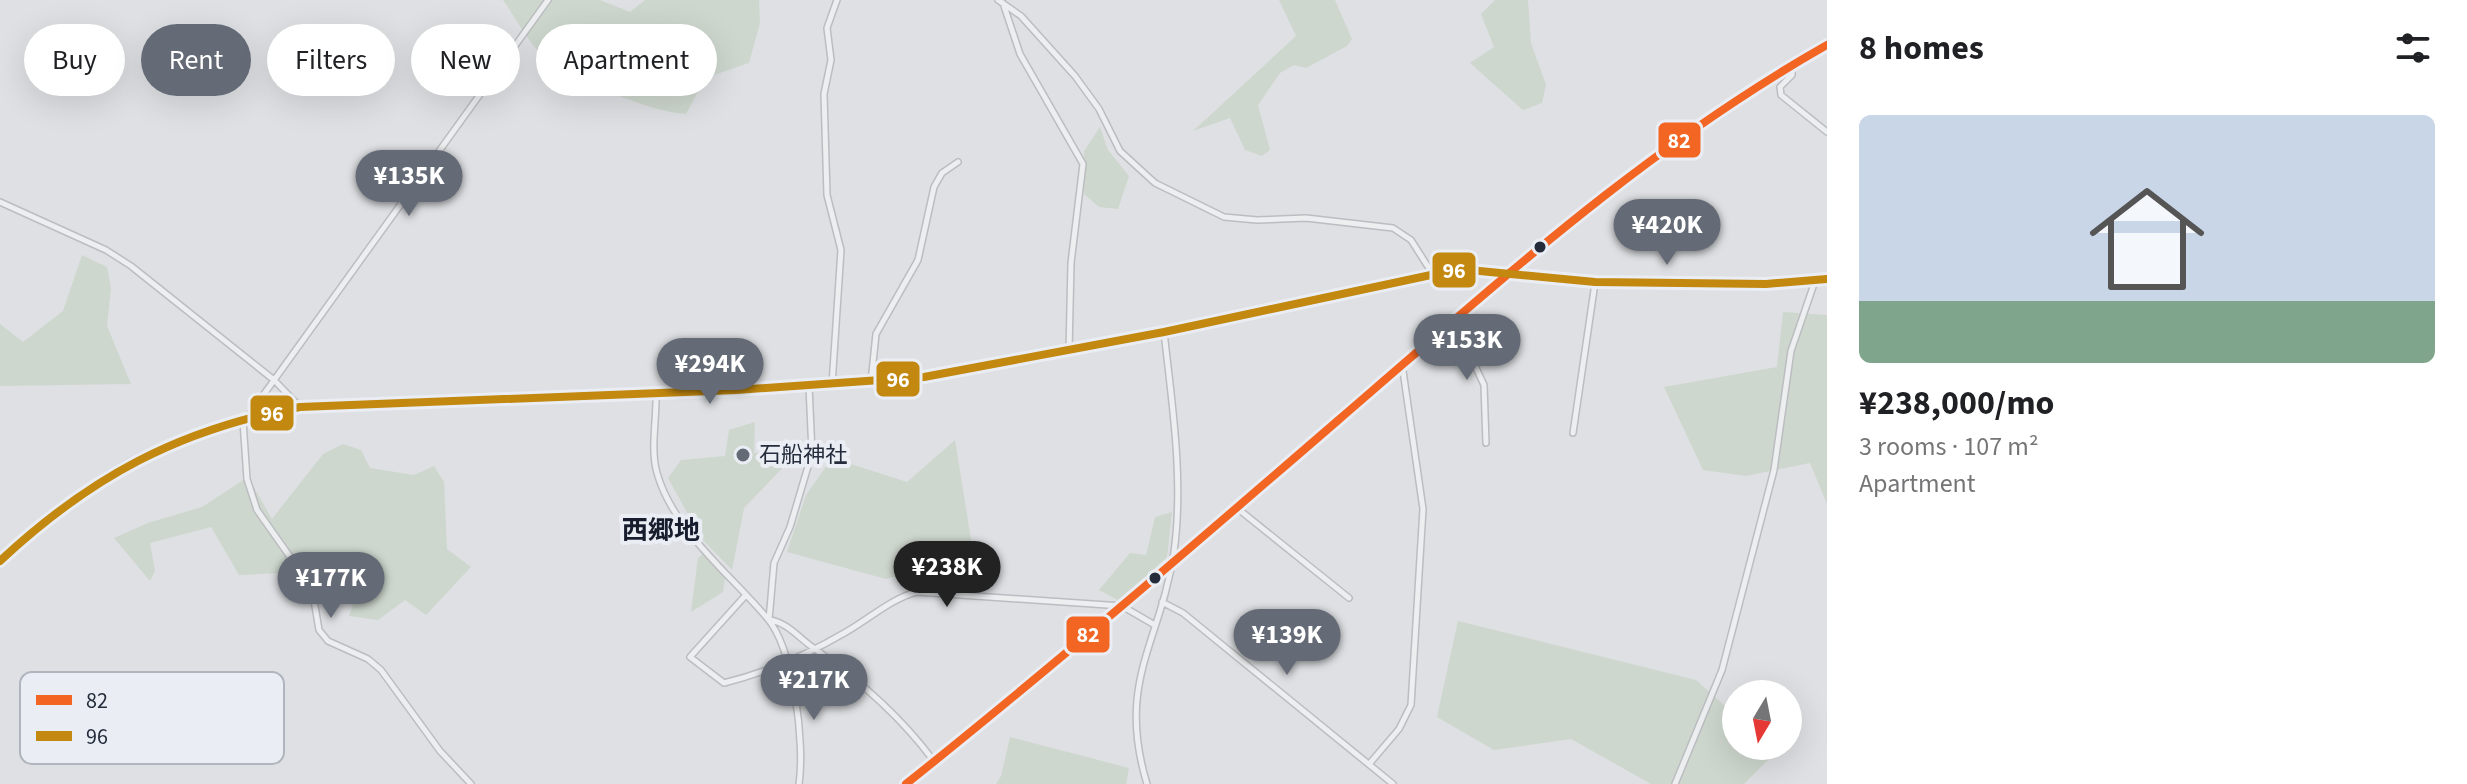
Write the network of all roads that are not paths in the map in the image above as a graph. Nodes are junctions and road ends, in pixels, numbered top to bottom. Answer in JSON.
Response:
{"nodes":[{"id":1,"x":548,"y":0,"type":"edge"},
{"id":2,"x":837,"y":0,"type":"edge"},
{"id":3,"x":1000,"y":2,"type":"edge"},
{"id":4,"x":1827,"y":45,"type":"edge"},
{"id":5,"x":1792,"y":65,"type":"junction"},
{"id":6,"x":1827,"y":132,"type":"edge"},
{"id":7,"x":958,"y":162,"type":"dead end"},
{"id":8,"x":0,"y":202,"type":"edge"},
{"id":9,"x":1432,"y":273,"type":"junction"},
{"id":10,"x":1506,"y":274,"type":"junction"},
{"id":11,"x":1827,"y":279,"type":"edge"},
{"id":12,"x":1815,"y":280,"type":"junction"},
{"id":13,"x":1595,"y":282,"type":"junction"},
{"id":14,"x":1454,"y":320,"type":"junction"},
{"id":15,"x":1164,"y":332,"type":"junction"},
{"id":16,"x":1069,"y":351,"type":"junction"},
{"id":17,"x":1402,"y":364,"type":"junction"},
{"id":18,"x":274,"y":380,"type":"junction"},
{"id":19,"x":871,"y":382,"type":"junction"},
{"id":20,"x":832,"y":385,"type":"junction"},
{"id":21,"x":809,"y":386,"type":"junction"},
{"id":22,"x":656,"y":393,"type":"junction"},
{"id":23,"x":300,"y":407,"type":"junction"},
{"id":24,"x":244,"y":420,"type":"junction"},
{"id":25,"x":1573,"y":433,"type":"dead end"},
{"id":26,"x":1486,"y":443,"type":"dead end"},
{"id":27,"x":1237,"y":508,"type":"junction"},
{"id":28,"x":0,"y":561,"type":"edge"},
{"id":29,"x":1171,"y":563,"type":"junction"},
{"id":30,"x":745,"y":596,"type":"junction"},
{"id":31,"x":1349,"y":598,"type":"dead end"},
{"id":32,"x":1162,"y":602,"type":"junction"},
{"id":33,"x":1122,"y":606,"type":"junction"},
{"id":34,"x":769,"y":620,"type":"junction"},
{"id":35,"x":1153,"y":624,"type":"junction"},
{"id":36,"x":815,"y":649,"type":"junction"},
{"id":37,"x":786,"y":663,"type":"junction"},
{"id":38,"x":934,"y":762,"type":"junction"},
{"id":39,"x":1370,"y":763,"type":"junction"},
{"id":40,"x":471,"y":784,"type":"edge"},
{"id":41,"x":799,"y":784,"type":"edge"},
{"id":42,"x":906,"y":784,"type":"edge"},
{"id":43,"x":1147,"y":784,"type":"edge"},
{"id":44,"x":1393,"y":784,"type":"edge"},
{"id":45,"x":1675,"y":784,"type":"edge"}],
"edges":[{"from":1,"to":18,"type":"street"},
{"from":2,"to":20,"type":"street"},
{"from":3,"to":9,"type":"street"},
{"from":3,"to":16,"type":"street"},
{"from":4,"to":5,"type":"highway"},
{"from":5,"to":6,"type":"street"},
{"from":5,"to":10,"type":"highway"},
{"from":7,"to":19,"type":"street"},
{"from":8,"to":18,"type":"street"},
{"from":9,"to":10,"type":"street"},
{"from":9,"to":15,"type":"street"},
{"from":10,"to":13,"type":"street"},
{"from":10,"to":14,"type":"highway"},
{"from":11,"to":12,"type":"street"},
{"from":12,"to":13,"type":"street"},
{"from":12,"to":45,"type":"street"},
{"from":13,"to":25,"type":"street"},
{"from":14,"to":17,"type":"highway"},
{"from":14,"to":26,"type":"street"},
{"from":15,"to":16,"type":"street"},
{"from":15,"to":29,"type":"street"},
{"from":16,"to":19,"type":"street"},
{"from":17,"to":27,"type":"highway"},
{"from":17,"to":39,"type":"street"},
{"from":18,"to":23,"type":"street"},
{"from":18,"to":24,"type":"street"},
{"from":19,"to":20,"type":"street"},
{"from":20,"to":21,"type":"street"},
{"from":21,"to":22,"type":"street"},
{"from":21,"to":34,"type":"street"},
{"from":22,"to":23,"type":"street"},
{"from":22,"to":30,"type":"street"},
{"from":23,"to":24,"type":"street"},
{"from":24,"to":28,"type":"street"},
{"from":24,"to":40,"type":"street"},
{"from":27,"to":29,"type":"highway"},
{"from":27,"to":31,"type":"street"},
{"from":29,"to":32,"type":"street"},
{"from":29,"to":33,"type":"highway"},
{"from":30,"to":34,"type":"street"},
{"from":30,"to":37,"type":"street"},
{"from":32,"to":35,"type":"street"},
{"from":32,"to":39,"type":"street"},
{"from":33,"to":35,"type":"street"},
{"from":33,"to":36,"type":"street"},
{"from":33,"to":38,"type":"highway"},
{"from":34,"to":36,"type":"street"},
{"from":34,"to":37,"type":"street"},
{"from":35,"to":43,"type":"street"},
{"from":36,"to":37,"type":"street"},
{"from":36,"to":38,"type":"street"},
{"from":37,"to":41,"type":"street"},
{"from":38,"to":42,"type":"highway"},
{"from":39,"to":44,"type":"street"}]}
